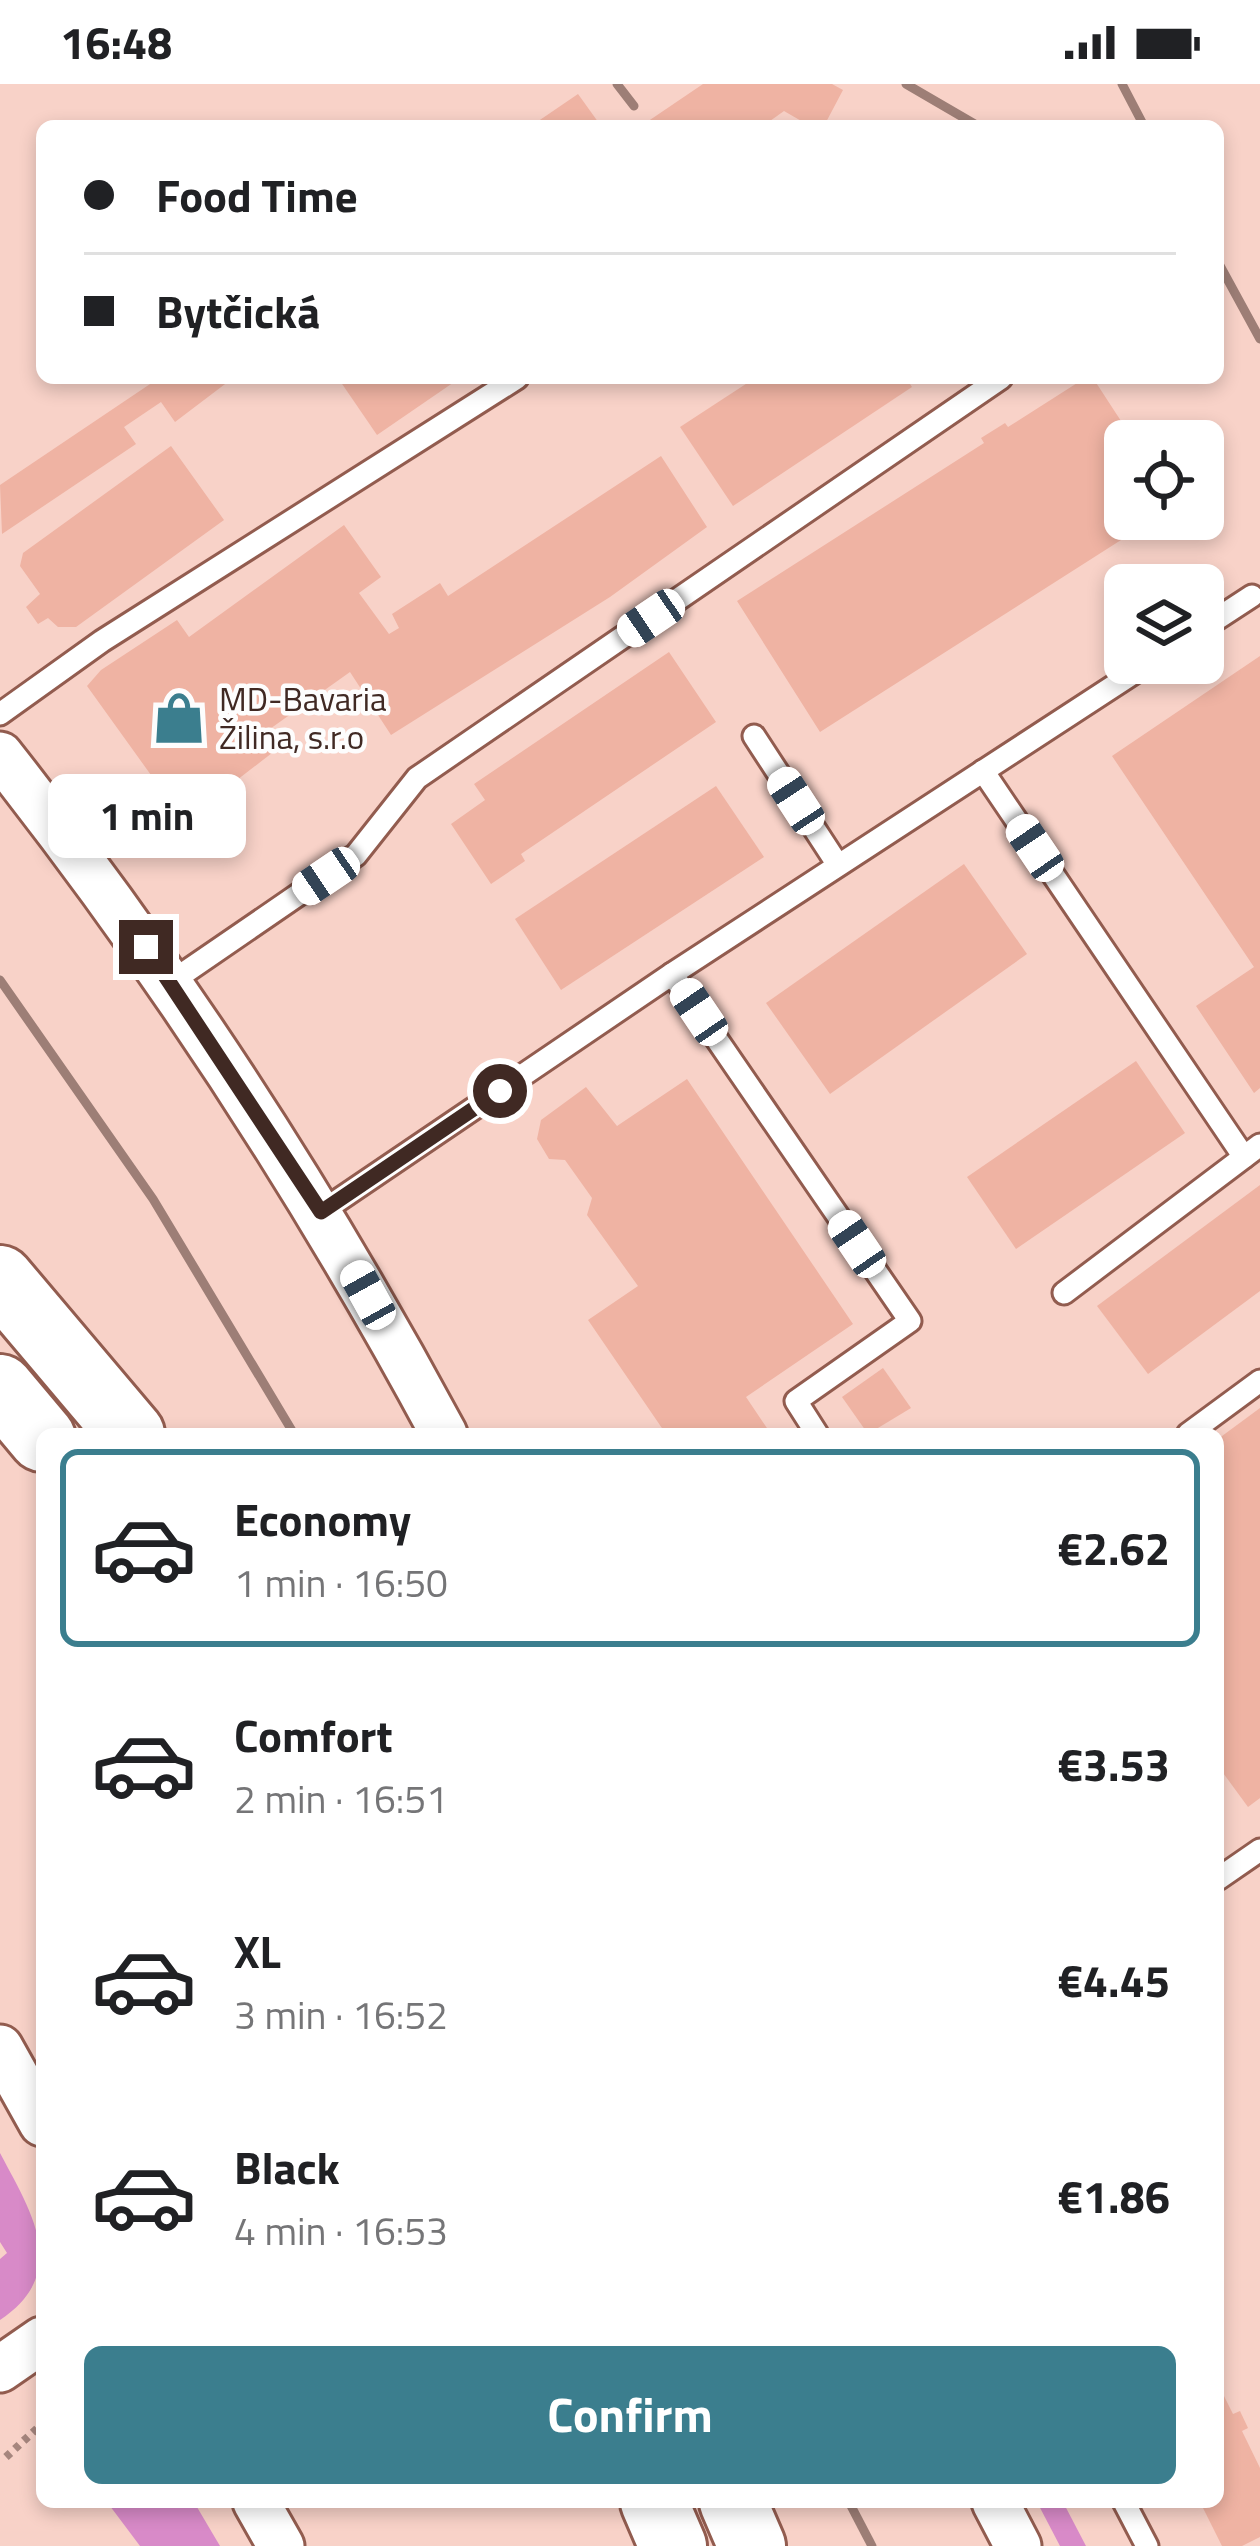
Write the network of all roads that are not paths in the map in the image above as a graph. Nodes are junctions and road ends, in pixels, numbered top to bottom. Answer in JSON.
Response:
{"nodes":[{"id":1,"x":508,"y":384,"type":"edge"},
{"id":2,"x":992,"y":384,"type":"edge"},
{"id":3,"x":1252,"y":596,"type":"dead end"},
{"id":4,"x":1224,"y":614,"type":"edge"},
{"id":5,"x":1118,"y":684,"type":"edge"},
{"id":6,"x":0,"y":714,"type":"edge"},
{"id":7,"x":754,"y":736,"type":"dead end"},
{"id":8,"x":0,"y":755,"type":"edge"},
{"id":9,"x":983,"y":771,"type":"junction"},
{"id":10,"x":838,"y":865,"type":"junction"},
{"id":11,"x":672,"y":974,"type":"junction"},
{"id":12,"x":171,"y":982,"type":"junction"},
{"id":13,"x":1252,"y":1151,"type":"edge"},
{"id":14,"x":321,"y":1212,"type":"junction"},
{"id":15,"x":0,"y":1279,"type":"edge"},
{"id":16,"x":1064,"y":1293,"type":"dead end"},
{"id":17,"x":1260,"y":1381,"type":"edge"},
{"id":18,"x":0,"y":1388,"type":"edge"},
{"id":19,"x":126,"y":1428,"type":"edge"},
{"id":20,"x":440,"y":1428,"type":"edge"},
{"id":21,"x":813,"y":1428,"type":"edge"},
{"id":22,"x":1196,"y":1428,"type":"edge"},
{"id":23,"x":36,"y":1431,"type":"edge"},
{"id":24,"x":1260,"y":1850,"type":"edge"},
{"id":25,"x":1224,"y":1875,"type":"edge"},
{"id":26,"x":0,"y":2048,"type":"edge"},
{"id":27,"x":36,"y":2112,"type":"edge"},
{"id":28,"x":36,"y":2344,"type":"edge"},
{"id":29,"x":0,"y":2369,"type":"edge"},
{"id":30,"x":259,"y":2508,"type":"edge"},
{"id":31,"x":657,"y":2508,"type":"edge"},
{"id":32,"x":736,"y":2508,"type":"edge"},
{"id":33,"x":998,"y":2508,"type":"edge"},
{"id":34,"x":1127,"y":2508,"type":"edge"},
{"id":35,"x":281,"y":2546,"type":"edge"},
{"id":36,"x":673,"y":2546,"type":"edge"},
{"id":37,"x":752,"y":2546,"type":"edge"},
{"id":38,"x":1018,"y":2546,"type":"edge"},
{"id":39,"x":1147,"y":2546,"type":"edge"}],
"edges":[{"from":1,"to":6,"type":"lane"},
{"from":2,"to":12,"type":"lane"},
{"from":3,"to":4,"type":"lane"},
{"from":5,"to":9,"type":"lane"},
{"from":7,"to":10,"type":"lane"},
{"from":8,"to":12,"type":"street"},
{"from":9,"to":10,"type":"lane"},
{"from":9,"to":13,"type":"lane"},
{"from":10,"to":11,"type":"lane"},
{"from":11,"to":14,"type":"lane"},
{"from":11,"to":21,"type":"lane"},
{"from":12,"to":14,"type":"street"},
{"from":13,"to":16,"type":"lane"},
{"from":14,"to":20,"type":"street"},
{"from":15,"to":19,"type":"main road"},
{"from":17,"to":22,"type":"lane"},
{"from":18,"to":23,"type":"main road"},
{"from":24,"to":25,"type":"lane"},
{"from":26,"to":27,"type":"street"},
{"from":28,"to":29,"type":"street"},
{"from":30,"to":35,"type":"street"},
{"from":31,"to":36,"type":"main road"},
{"from":32,"to":37,"type":"main road"},
{"from":33,"to":38,"type":"street"},
{"from":34,"to":39,"type":"lane"}]}
